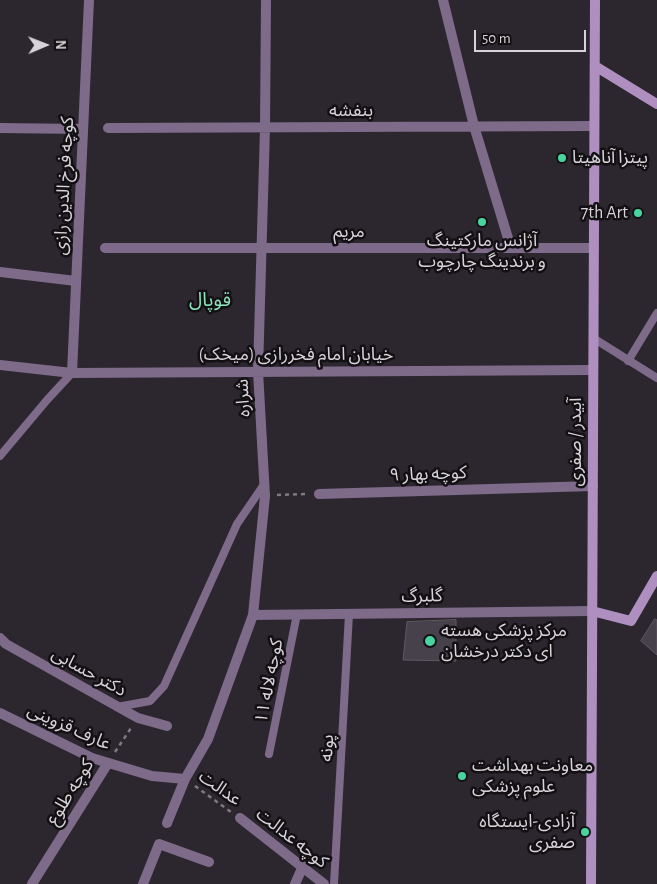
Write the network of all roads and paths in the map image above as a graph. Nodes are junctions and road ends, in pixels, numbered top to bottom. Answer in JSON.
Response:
{"nodes":[{"id":1,"x":89,"y":0,"type":"edge"},
{"id":2,"x":266,"y":0,"type":"edge"},
{"id":3,"x":443,"y":0,"type":"edge"},
{"id":4,"x":595,"y":0,"type":"edge"},
{"id":5,"x":595,"y":66,"type":"junction"},
{"id":6,"x":657,"y":104,"type":"edge"},
{"id":7,"x":474,"y":126,"type":"junction"},
{"id":8,"x":594,"y":126,"type":"junction"},
{"id":9,"x":0,"y":128,"type":"edge"},
{"id":10,"x":108,"y":128,"type":"dead end"},
{"id":11,"x":264,"y":128,"type":"junction"},
{"id":12,"x":83,"y":129,"type":"junction"},
{"id":13,"x":105,"y":248,"type":"dead end"},
{"id":14,"x":261,"y":248,"type":"junction"},
{"id":15,"x":511,"y":248,"type":"junction"},
{"id":16,"x":594,"y":248,"type":"junction"},
{"id":17,"x":0,"y":272,"type":"edge"},
{"id":18,"x":76,"y":281,"type":"junction"},
{"id":19,"x":657,"y":313,"type":"edge"},
{"id":20,"x":593,"y":338,"type":"junction"},
{"id":21,"x":628,"y":360,"type":"junction"},
{"id":22,"x":0,"y":365,"type":"edge"},
{"id":23,"x":593,"y":370,"type":"junction"},
{"id":24,"x":258,"y":371,"type":"junction"},
{"id":25,"x":72,"y":373,"type":"junction"},
{"id":26,"x":657,"y":378,"type":"edge"},
{"id":27,"x":0,"y":456,"type":"edge"},
{"id":28,"x":265,"y":483,"type":"junction"},
{"id":29,"x":592,"y":486,"type":"junction"},
{"id":30,"x":319,"y":494,"type":"joint"},
{"id":31,"x":266,"y":496,"type":"junction"},
{"id":32,"x":657,"y":576,"type":"edge"},
{"id":33,"x":592,"y":611,"type":"junction"},
{"id":34,"x":297,"y":614,"type":"junction"},
{"id":35,"x":349,"y":614,"type":"junction"},
{"id":36,"x":253,"y":615,"type":"junction"},
{"id":37,"x":0,"y":638,"type":"edge"},
{"id":38,"x":118,"y":706,"type":"junction"},
{"id":39,"x":0,"y":713,"type":"edge"},
{"id":40,"x":138,"y":718,"type":"junction"},
{"id":41,"x":167,"y":726,"type":"dead end"},
{"id":42,"x":269,"y":754,"type":"dead end"},
{"id":43,"x":108,"y":763,"type":"junction"},
{"id":44,"x":185,"y":779,"type":"junction"},
{"id":45,"x":240,"y":818,"type":"joint"},
{"id":46,"x":167,"y":823,"type":"dead end"},
{"id":47,"x":208,"y":862,"type":"dead end"},
{"id":48,"x":303,"y":866,"type":"junction"},
{"id":49,"x":32,"y":884,"type":"edge"},
{"id":50,"x":143,"y":884,"type":"edge"},
{"id":51,"x":295,"y":884,"type":"edge"},
{"id":52,"x":324,"y":884,"type":"edge"},
{"id":53,"x":334,"y":884,"type":"edge"},
{"id":54,"x":591,"y":884,"type":"edge"}],
"edges":[{"from":1,"to":12,"type":"street","name":"کوچه فرخ الدین رازی"},
{"from":2,"to":11,"type":"street","name":"شراره"},
{"from":3,"to":7,"type":"street"},
{"from":4,"to":5,"type":"main road","name":"آبیدر / صفری"},
{"from":5,"to":6,"type":"main road"},
{"from":5,"to":8,"type":"main road","name":"آبیدر / صفری"},
{"from":7,"to":8,"type":"street","name":"بنفشه"},
{"from":7,"to":11,"type":"street","name":"بنفشه"},
{"from":7,"to":15,"type":"street"},
{"from":8,"to":16,"type":"main road","name":"آبیدر / صفری"},
{"from":9,"to":12,"type":"street"},
{"from":10,"to":11,"type":"street","name":"بنفشه"},
{"from":11,"to":14,"type":"street","name":"شراره"},
{"from":12,"to":18,"type":"street","name":"کوچه فرخ الدین رازی"},
{"from":13,"to":14,"type":"street","name":"مریم"},
{"from":14,"to":15,"type":"street","name":"مریم"},
{"from":14,"to":24,"type":"street","name":"شراره"},
{"from":15,"to":16,"type":"street","name":"مریم"},
{"from":16,"to":20,"type":"main road","name":"آبیدر / صفری"},
{"from":17,"to":18,"type":"street"},
{"from":18,"to":25,"type":"street","name":"کوچه فرخ الدین رازی"},
{"from":19,"to":21,"type":"lane"},
{"from":20,"to":21,"type":"lane"},
{"from":20,"to":23,"type":"main road","name":"آبیدر / صفری"},
{"from":21,"to":26,"type":"lane"},
{"from":22,"to":25,"type":"street","name":"خیابان امام فخررازی (میخک)"},
{"from":23,"to":24,"type":"street","name":"خیابان امام فخررازی (میخک)"},
{"from":23,"to":29,"type":"main road","name":"آبیدر / صفری"},
{"from":24,"to":25,"type":"street","name":"خیابان امام فخررازی (میخک)"},
{"from":24,"to":28,"type":"street","name":"شراره"},
{"from":25,"to":27,"type":"lane"},
{"from":28,"to":31,"type":"street","name":"شراره"},
{"from":28,"to":38,"type":"lane"},
{"from":29,"to":30,"type":"street","name":"کوچه بهار ۹"},
{"from":29,"to":33,"type":"main road","name":"آبیدر / صفری"},
{"from":30,"to":31,"type":"path"},
{"from":31,"to":36,"type":"street","name":"شراره"},
{"from":32,"to":33,"type":"main road"},
{"from":33,"to":35,"type":"street","name":"گلبرگ"},
{"from":33,"to":54,"type":"main road","name":"آبیدر / صفری"},
{"from":34,"to":35,"type":"street","name":"گلبرگ"},
{"from":34,"to":36,"type":"street","name":"گلبرگ"},
{"from":34,"to":42,"type":"lane","name":"کوچه لاله ۱۱"},
{"from":35,"to":53,"type":"lane","name":"پونه"},
{"from":36,"to":44,"type":"street","name":"شراره"},
{"from":37,"to":38,"type":"street","name":"دکتر حسابی"},
{"from":38,"to":40,"type":"street","name":"دکتر حسابی"},
{"from":39,"to":43,"type":"street","name":"عارف قزوینی"},
{"from":40,"to":41,"type":"street","name":"دکتر حسابی"},
{"from":40,"to":43,"type":"path","name":"کوچه طلوع"},
{"from":43,"to":44,"type":"street","name":"عارف قزوینی"},
{"from":43,"to":49,"type":"street","name":"کوچه طلوع"},
{"from":44,"to":45,"type":"path","name":"عدالت"},
{"from":44,"to":46,"type":"street","name":"شراره"},
{"from":45,"to":48,"type":"street","name":"کوچه عدالت"},
{"from":47,"to":50,"type":"street"},
{"from":48,"to":51,"type":"street"},
{"from":48,"to":52,"type":"street","name":"کوچه عدالت"}]}
